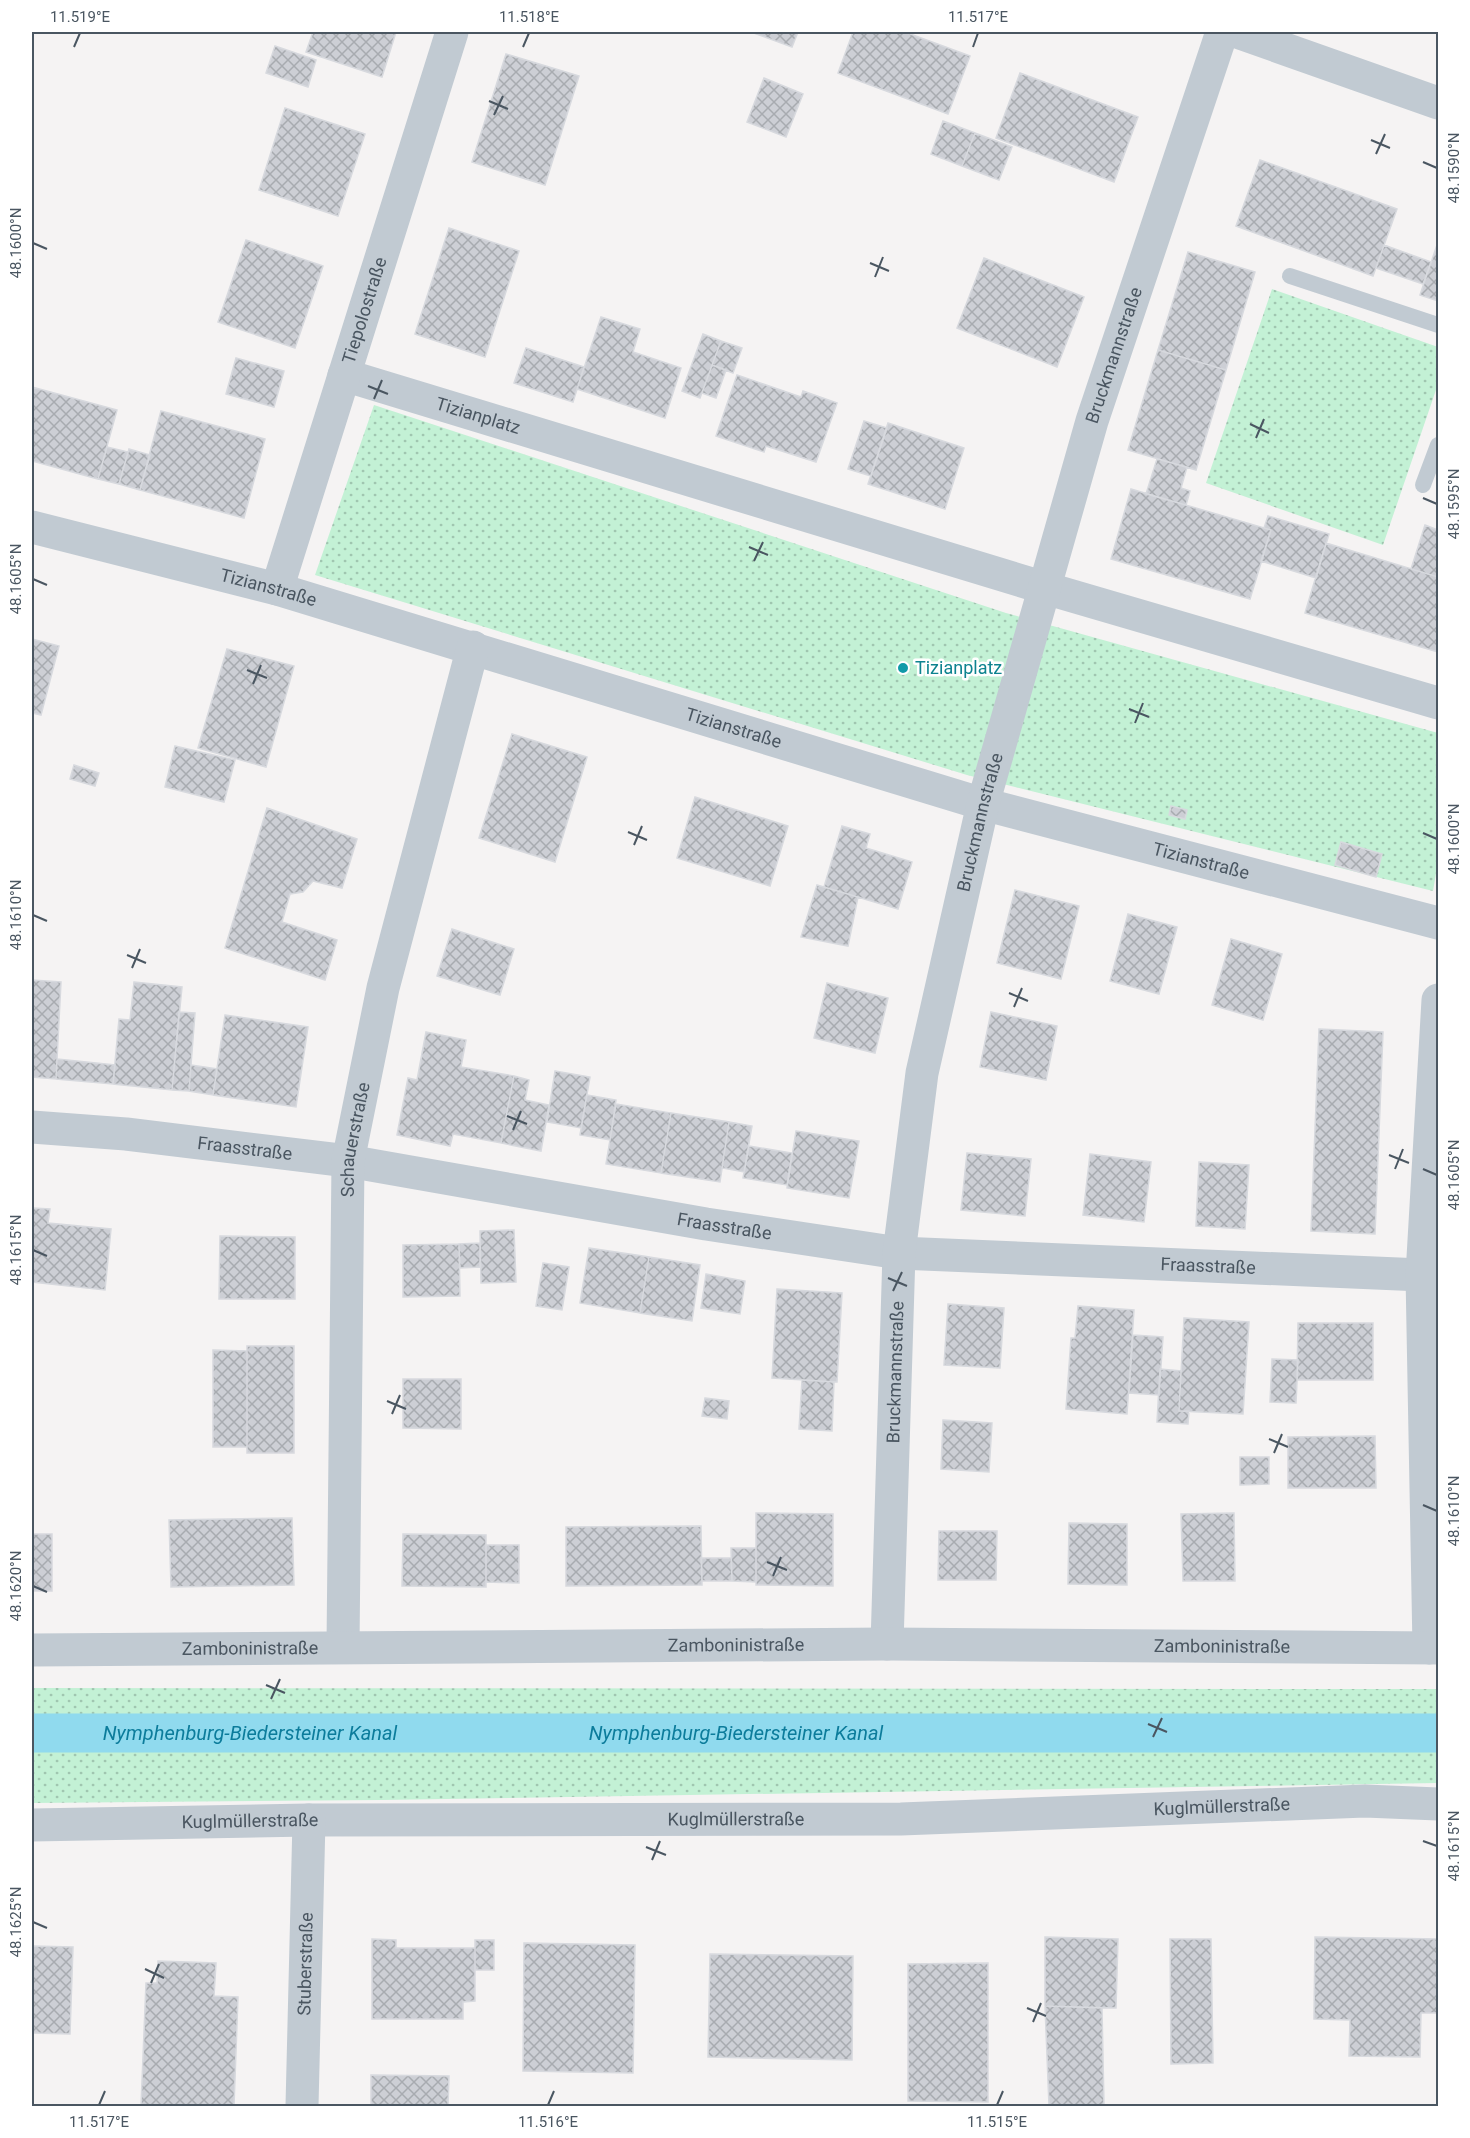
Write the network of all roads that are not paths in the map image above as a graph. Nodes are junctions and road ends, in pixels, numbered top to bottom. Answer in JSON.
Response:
{"nodes":[{"id":1,"x":452,"y":32,"type":"edge"},
{"id":2,"x":1222,"y":32,"type":"edge"},
{"id":3,"x":1237,"y":32,"type":"edge"},
{"id":4,"x":1438,"y":103,"type":"edge"},
{"id":5,"x":1290,"y":276,"type":"dead end"},
{"id":6,"x":1438,"y":325,"type":"edge"},
{"id":7,"x":344,"y":375,"type":"junction"},
{"id":8,"x":1438,"y":445,"type":"edge"},
{"id":9,"x":1423,"y":485,"type":"dead end"},
{"id":10,"x":32,"y":526,"type":"edge"},
{"id":11,"x":1045,"y":588,"type":"junction"},
{"id":12,"x":277,"y":589,"type":"junction"},
{"id":13,"x":473,"y":647,"type":"junction"},
{"id":14,"x":1438,"y":703,"type":"edge"},
{"id":15,"x":983,"y":804,"type":"junction"},
{"id":16,"x":1438,"y":923,"type":"edge"},
{"id":17,"x":1438,"y":1000,"type":"edge"},
{"id":18,"x":32,"y":1127,"type":"edge"},
{"id":19,"x":348,"y":1161,"type":"junction"},
{"id":20,"x":899,"y":1253,"type":"junction"},
{"id":21,"x":1422,"y":1275,"type":"junction"},
{"id":22,"x":887,"y":1644,"type":"junction"},
{"id":23,"x":343,"y":1646,"type":"junction"},
{"id":24,"x":1434,"y":1648,"type":"edge"},
{"id":25,"x":32,"y":1650,"type":"edge"},
{"id":26,"x":1438,"y":1804,"type":"edge"},
{"id":27,"x":309,"y":1820,"type":"junction"},
{"id":28,"x":32,"y":1825,"type":"edge"},
{"id":29,"x":302,"y":2106,"type":"edge"}],
"edges":[{"from":1,"to":7,"type":"street","name":"Tiepolostraße"},
{"from":2,"to":11,"type":"street","name":"Bruckmannstraße"},
{"from":3,"to":4,"type":"street"},
{"from":5,"to":6,"type":"lane"},
{"from":7,"to":11,"type":"street","name":"Tizianplatz"},
{"from":7,"to":12,"type":"street","name":"Tiepolostraße"},
{"from":8,"to":9,"type":"lane"},
{"from":10,"to":12,"type":"street","name":"Tizianstraße"},
{"from":11,"to":14,"type":"street","name":"Tizianplatz"},
{"from":11,"to":15,"type":"street","name":"Bruckmannstraße"},
{"from":12,"to":13,"type":"street","name":"Tizianstraße"},
{"from":13,"to":15,"type":"street","name":"Tizianstraße"},
{"from":13,"to":19,"type":"street","name":"Schauerstraße"},
{"from":15,"to":16,"type":"street","name":"Tizianstraße"},
{"from":15,"to":20,"type":"street","name":"Bruckmannstraße"},
{"from":17,"to":21,"type":"street"},
{"from":18,"to":19,"type":"street","name":"Fraasstraße"},
{"from":19,"to":20,"type":"street","name":"Fraasstraße"},
{"from":19,"to":23,"type":"street","name":"Schauerstraße"},
{"from":20,"to":21,"type":"street","name":"Fraasstraße"},
{"from":20,"to":22,"type":"street","name":"Bruckmannstraße"},
{"from":21,"to":24,"type":"street"},
{"from":22,"to":23,"type":"street","name":"Zamboninistraße"},
{"from":22,"to":24,"type":"street","name":"Zamboninistraße"},
{"from":23,"to":25,"type":"street","name":"Zamboninistraße"},
{"from":26,"to":27,"type":"street","name":"Kuglmüllerstraße"},
{"from":27,"to":28,"type":"street","name":"Kuglmüllerstraße"},
{"from":27,"to":29,"type":"street","name":"Stuberstraße"}]}
